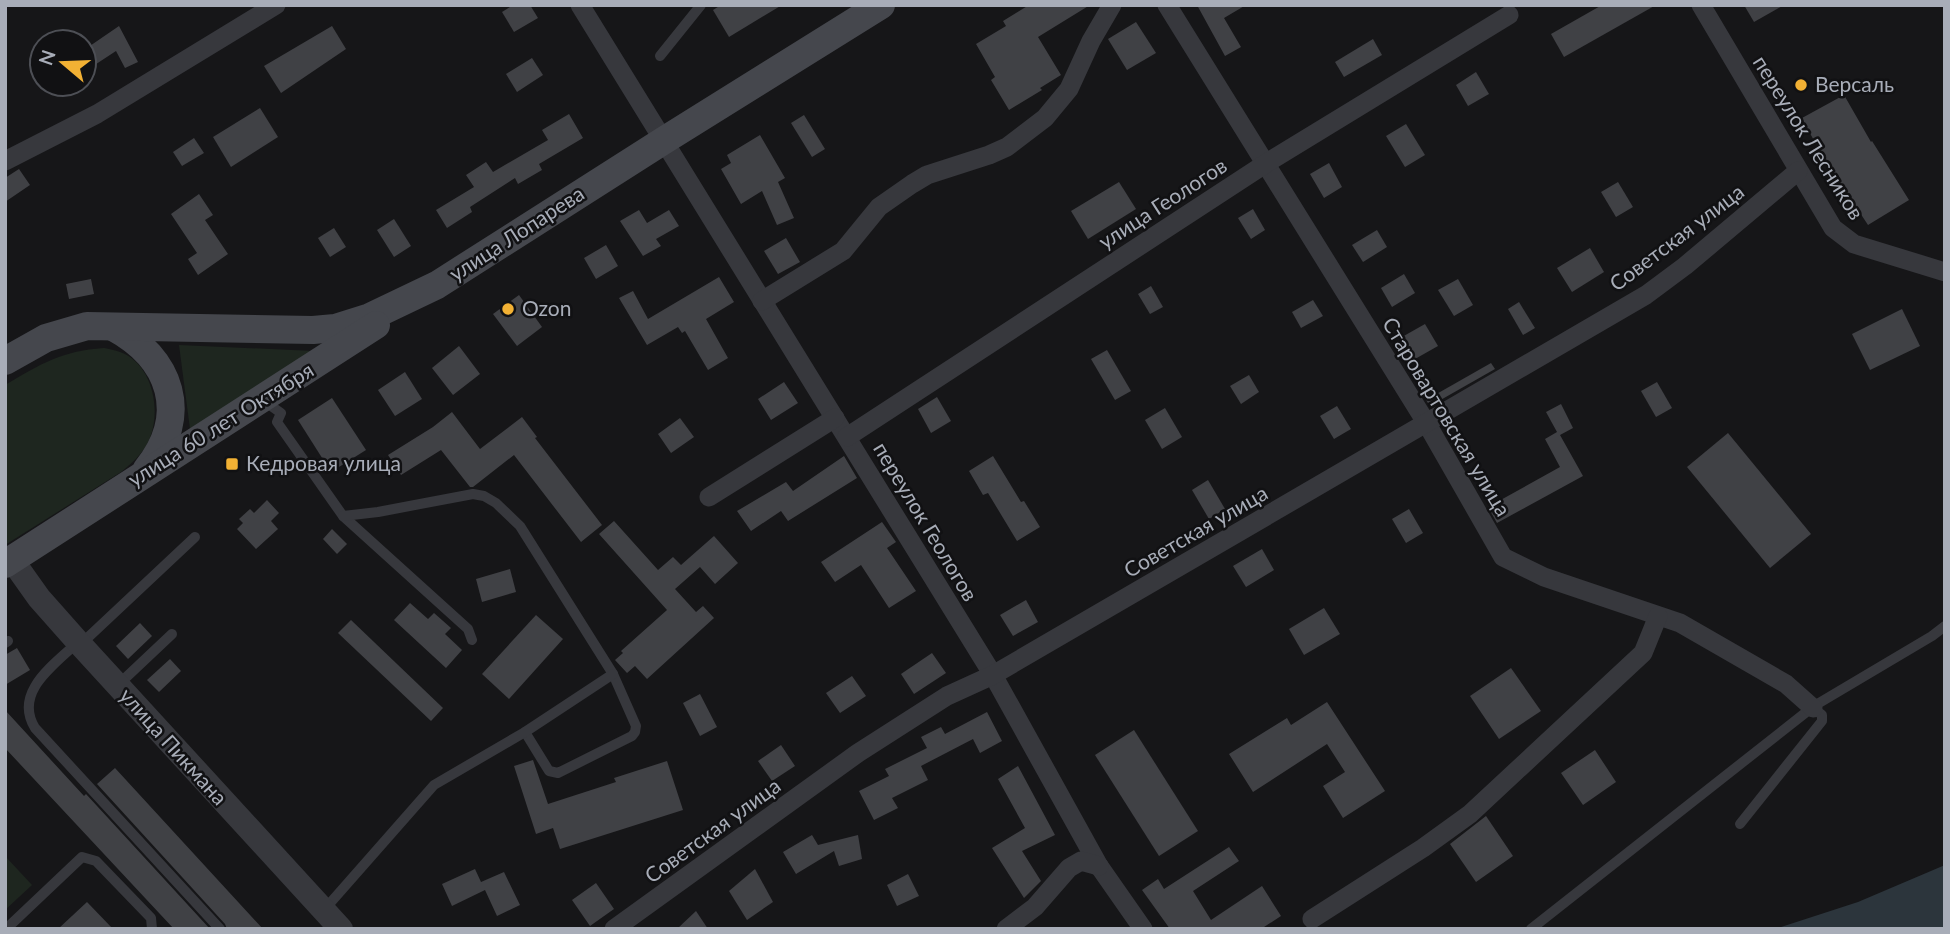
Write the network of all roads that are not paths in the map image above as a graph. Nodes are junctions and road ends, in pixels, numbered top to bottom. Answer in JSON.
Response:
{"nodes":[{"id":1,"x":276,"y":5,"type":"edge"},
{"id":2,"x":580,"y":5,"type":"edge"},
{"id":3,"x":701,"y":5,"type":"edge"},
{"id":4,"x":881,"y":5,"type":"edge"},
{"id":5,"x":1112,"y":5,"type":"edge"},
{"id":6,"x":1167,"y":5,"type":"edge"},
{"id":7,"x":1701,"y":5,"type":"edge"},
{"id":8,"x":1509,"y":15,"type":"dead end"},
{"id":9,"x":660,"y":56,"type":"dead end"},
{"id":10,"x":663,"y":141,"type":"junction"},
{"id":11,"x":5,"y":160,"type":"edge"},
{"id":12,"x":1265,"y":164,"type":"junction"},
{"id":13,"x":1798,"y":171,"type":"junction"},
{"id":14,"x":1945,"y":272,"type":"edge"},
{"id":15,"x":437,"y":285,"type":"junction"},
{"id":16,"x":762,"y":300,"type":"junction"},
{"id":17,"x":110,"y":326,"type":"junction"},
{"id":18,"x":5,"y":360,"type":"edge"},
{"id":19,"x":262,"y":400,"type":"junction"},
{"id":20,"x":835,"y":418,"type":"junction"},
{"id":21,"x":1427,"y":424,"type":"junction"},
{"id":22,"x":847,"y":437,"type":"junction"},
{"id":23,"x":140,"y":476,"type":"junction"},
{"id":24,"x":709,"y":497,"type":"dead end"},
{"id":25,"x":343,"y":516,"type":"junction"},
{"id":26,"x":195,"y":537,"type":"dead end"},
{"id":27,"x":8,"y":562,"type":"edge"},
{"id":28,"x":1658,"y":616,"type":"junction"},
{"id":29,"x":1945,"y":626,"type":"edge"},
{"id":30,"x":172,"y":634,"type":"dead end"},
{"id":31,"x":472,"y":640,"type":"dead end"},
{"id":32,"x":79,"y":643,"type":"junction"},
{"id":33,"x":613,"y":674,"type":"junction"},
{"id":34,"x":993,"y":676,"type":"junction"},
{"id":35,"x":118,"y":686,"type":"junction"},
{"id":36,"x":1813,"y":708,"type":"junction"},
{"id":37,"x":525,"y":732,"type":"junction"},
{"id":38,"x":1740,"y":824,"type":"dead end"},
{"id":39,"x":1099,"y":866,"type":"junction"},
{"id":40,"x":323,"y":911,"type":"junction"},
{"id":41,"x":1312,"y":919,"type":"dead end"},
{"id":42,"x":6,"y":929,"type":"edge"},
{"id":43,"x":152,"y":929,"type":"edge"},
{"id":44,"x":220,"y":929,"type":"edge"},
{"id":45,"x":341,"y":929,"type":"edge"},
{"id":46,"x":614,"y":929,"type":"edge"},
{"id":47,"x":1006,"y":929,"type":"edge"},
{"id":48,"x":1143,"y":929,"type":"edge"},
{"id":49,"x":1531,"y":929,"type":"edge"}],
"edges":[{"from":1,"to":11,"type":"street"},
{"from":2,"to":10,"type":"street"},
{"from":3,"to":9,"type":"lane"},
{"from":4,"to":10,"type":"main road","name":"улица Лопарева"},
{"from":5,"to":16,"type":"street"},
{"from":6,"to":12,"type":"street","name":"Старовартовская улица"},
{"from":7,"to":13,"type":"street","name":"переулок Лесников"},
{"from":8,"to":12,"type":"street","name":"улица Геологов"},
{"from":10,"to":15,"type":"main road","name":"улица Лопарева"},
{"from":10,"to":16,"type":"street","name":"переулок Геологов"},
{"from":12,"to":21,"type":"street","name":"Старовартовская улица"},
{"from":12,"to":22,"type":"street","name":"улица Геологов"},
{"from":13,"to":14,"type":"street","name":"переулок Лесников"},
{"from":13,"to":21,"type":"street","name":"Советская улица"},
{"from":15,"to":17,"type":"main road","name":"улица Лопарева"},
{"from":15,"to":19,"type":"main road","name":"улица 60 лет Октября"},
{"from":16,"to":20,"type":"street","name":"переулок Геологов"},
{"from":17,"to":18,"type":"main road"},
{"from":17,"to":23,"type":"main road"},
{"from":19,"to":23,"type":"main road","name":"улица 60 лет Октября"},
{"from":19,"to":25,"type":"lane"},
{"from":20,"to":22,"type":"street","name":"переулок Геологов"},
{"from":20,"to":24,"type":"street"},
{"from":21,"to":28,"type":"street","name":"Старовартовская улица"},
{"from":21,"to":34,"type":"street","name":"Советская улица"},
{"from":22,"to":34,"type":"street","name":"переулок Геологов"},
{"from":23,"to":27,"type":"main road","name":"улица 60 лет Октября"},
{"from":25,"to":31,"type":"lane"},
{"from":25,"to":33,"type":"lane"},
{"from":26,"to":32,"type":"lane"},
{"from":27,"to":32,"type":"street","name":"улица Пикмана"},
{"from":28,"to":36,"type":"street","name":"Старовартовская улица"},
{"from":28,"to":41,"type":"street"},
{"from":29,"to":36,"type":"lane"},
{"from":30,"to":35,"type":"lane"},
{"from":32,"to":35,"type":"street","name":"улица Пикмана"},
{"from":32,"to":44,"type":"lane"},
{"from":33,"to":37,"type":"lane"},
{"from":33,"to":37,"type":"lane"},
{"from":34,"to":39,"type":"street","name":"переулок Геологов"},
{"from":34,"to":46,"type":"street","name":"Советская улица"},
{"from":35,"to":40,"type":"street","name":"улица Пикмана"},
{"from":36,"to":38,"type":"lane"},
{"from":36,"to":49,"type":"lane"},
{"from":37,"to":40,"type":"lane"},
{"from":39,"to":47,"type":"street"},
{"from":39,"to":48,"type":"street","name":"переулок Геологов"},
{"from":40,"to":45,"type":"street","name":"улица Пикмана"},
{"from":42,"to":43,"type":"lane"}]}
